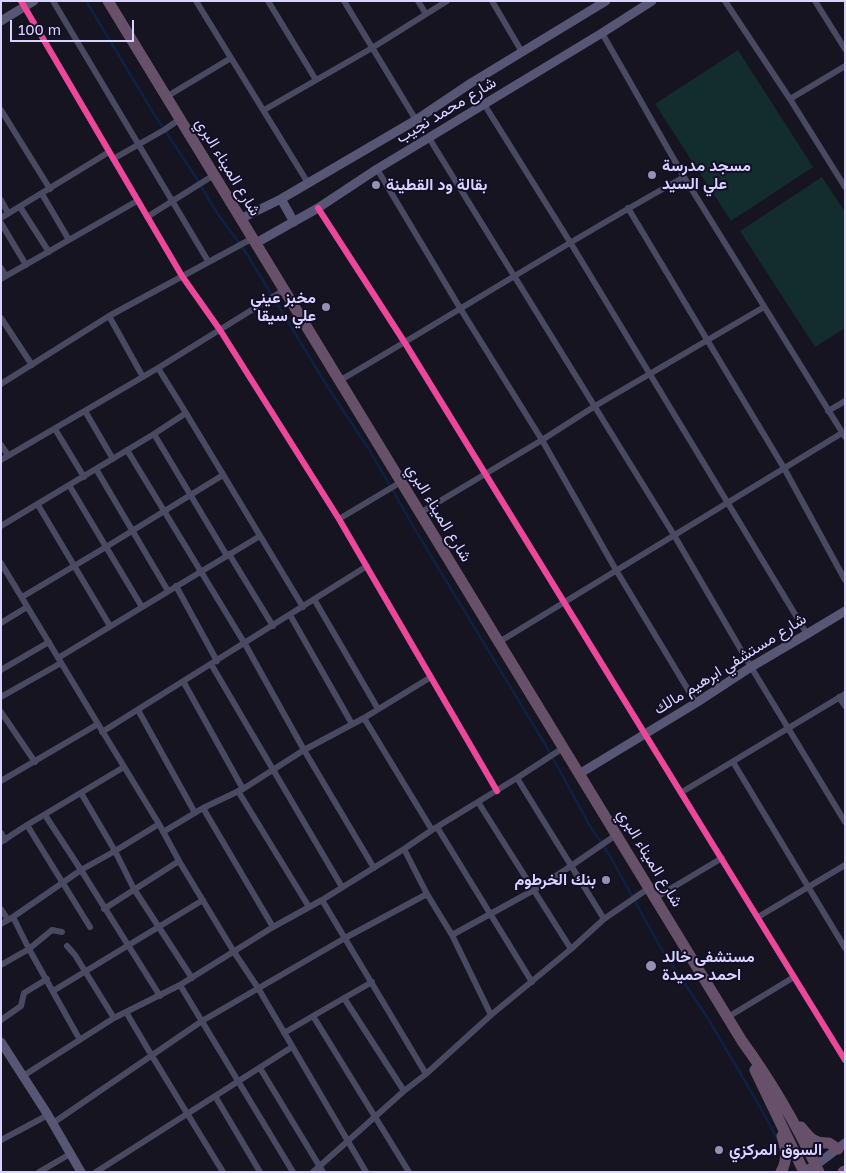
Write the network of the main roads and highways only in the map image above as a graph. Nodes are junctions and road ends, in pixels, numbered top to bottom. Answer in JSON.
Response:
{"nodes":[{"id":1,"x":34,"y":1,"type":"edge"},
{"id":2,"x":108,"y":1,"type":"edge"},
{"id":3,"x":606,"y":1,"type":"edge"},
{"id":4,"x":652,"y":1,"type":"edge"},
{"id":5,"x":23,"y":4,"type":"edge"},
{"id":6,"x":1,"y":21,"type":"edge"},
{"id":7,"x":281,"y":198,"type":"junction"},
{"id":8,"x":240,"y":219,"type":"junction"},
{"id":9,"x":294,"y":222,"type":"junction"},
{"id":10,"x":254,"y":240,"type":"junction"},
{"id":11,"x":845,"y":611,"type":"edge"},
{"id":12,"x":579,"y":774,"type":"junction"},
{"id":13,"x":3,"y":1047,"type":"edge"},
{"id":14,"x":781,"y":1110,"type":"junction"},
{"id":15,"x":841,"y":1146,"type":"edge"},
{"id":16,"x":817,"y":1168,"type":"edge"},
{"id":17,"x":803,"y":1171,"type":"edge"},
{"id":18,"x":81,"y":1172,"type":"edge"},
{"id":19,"x":782,"y":1172,"type":"edge"}],
"edges":[{"from":1,"to":5,"type":"main road"},
{"from":2,"to":8,"type":"highway","name":"شارع الميناء البري"},
{"from":3,"to":7,"type":"main road","name":"شارع محمد نجيب"},
{"from":4,"to":9,"type":"main road","name":"شارع محمد نجيب"},
{"from":5,"to":6,"type":"main road"},
{"from":7,"to":8,"type":"main road","name":"شارع محمد نجيب"},
{"from":7,"to":9,"type":"main road"},
{"from":8,"to":10,"type":"highway","name":"شارع الميناء البري"},
{"from":9,"to":10,"type":"main road","name":"شارع محمد نجيب"},
{"from":10,"to":12,"type":"highway","name":"شارع الميناء البري"},
{"from":11,"to":12,"type":"main road","name":"شارع مستشفي ابرهيم مالك"},
{"from":12,"to":14,"type":"highway","name":"شارع الميناء البري"},
{"from":13,"to":18,"type":"main road"},
{"from":14,"to":15,"type":"highway"},
{"from":14,"to":16,"type":"highway"},
{"from":14,"to":17,"type":"highway"},
{"from":14,"to":19,"type":"highway"},
{"from":15,"to":16,"type":"main road"},
{"from":16,"to":17,"type":"main road"}]}
